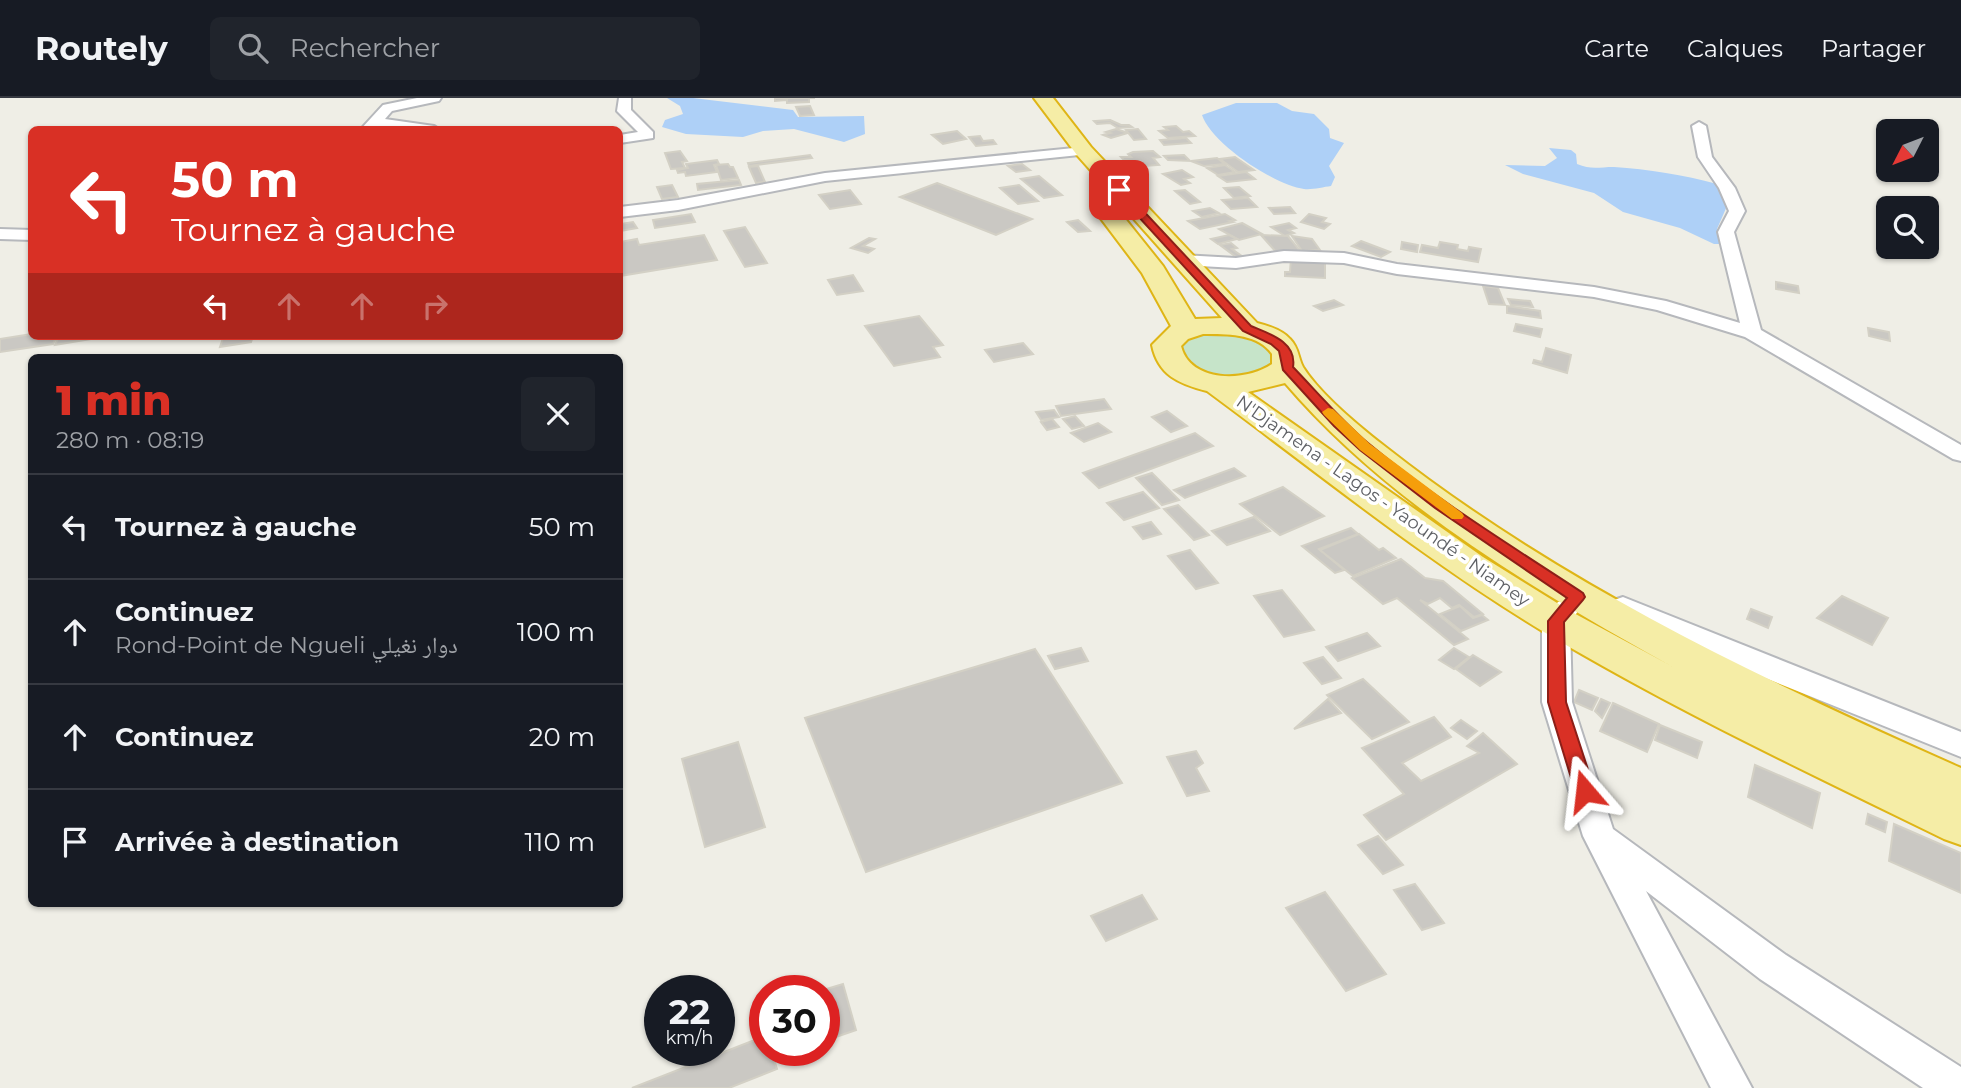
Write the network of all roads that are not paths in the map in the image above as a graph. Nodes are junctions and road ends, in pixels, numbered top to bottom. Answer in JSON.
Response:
{"nodes":[{"id":1,"x":435,"y":98,"type":"edge"},
{"id":2,"x":625,"y":98,"type":"edge"},
{"id":3,"x":1020,"y":98,"type":"edge"},
{"id":4,"x":1043,"y":98,"type":"edge"},
{"id":5,"x":369,"y":125,"type":"edge"},
{"id":6,"x":1699,"y":126,"type":"dead end"},
{"id":7,"x":623,"y":139,"type":"edge"},
{"id":8,"x":1074,"y":152,"type":"junction"},
{"id":9,"x":623,"y":212,"type":"edge"},
{"id":10,"x":0,"y":234,"type":"edge"},
{"id":11,"x":28,"y":235,"type":"edge"},
{"id":12,"x":1182,"y":260,"type":"junction"},
{"id":13,"x":1187,"y":329,"type":"junction"},
{"id":14,"x":1247,"y":329,"type":"junction"},
{"id":15,"x":1752,"y":333,"type":"junction"},
{"id":16,"x":1287,"y":368,"type":"junction"},
{"id":17,"x":1217,"y":384,"type":"junction"},
{"id":18,"x":1961,"y":454,"type":"edge"},
{"id":19,"x":1516,"y":558,"type":"junction"},
{"id":20,"x":1567,"y":609,"type":"junction"},
{"id":21,"x":1961,"y":745,"type":"edge"},
{"id":22,"x":1961,"y":788,"type":"edge"},
{"id":23,"x":1961,"y":825,"type":"edge"},
{"id":24,"x":1599,"y":836,"type":"junction"},
{"id":25,"x":1732,"y":1088,"type":"edge"},
{"id":26,"x":1958,"y":1088,"type":"edge"}],
"edges":[{"from":1,"to":5,"type":"street"},
{"from":2,"to":7,"type":"street"},
{"from":3,"to":8,"type":"highway"},
{"from":4,"to":8,"type":"highway"},
{"from":6,"to":15,"type":"street"},
{"from":8,"to":9,"type":"street"},
{"from":8,"to":12,"type":"highway"},
{"from":8,"to":13,"type":"highway"},
{"from":10,"to":11,"type":"street"},
{"from":12,"to":14,"type":"highway"},
{"from":12,"to":15,"type":"street"},
{"from":13,"to":14,"type":"highway"},
{"from":13,"to":17,"type":"highway"},
{"from":14,"to":16,"type":"highway","name":"N'Djamena - Lagos - Yaoundé - Niamey"},
{"from":15,"to":18,"type":"street"},
{"from":16,"to":17,"type":"highway"},
{"from":16,"to":19,"type":"highway","name":"N'Djamena - Lagos - Yaoundé - Niamey"},
{"from":17,"to":20,"type":"highway","name":"N'Djamena - Lagos - Yaoundé - Niamey"},
{"from":19,"to":20,"type":"highway","name":"N'Djamena - Lagos - Yaoundé - Niamey"},
{"from":19,"to":21,"type":"street"},
{"from":20,"to":22,"type":"highway","name":"N'Djamena - Lagos - Yaoundé - Niamey"},
{"from":20,"to":23,"type":"highway","name":"N'Djamena - Lagos - Yaoundé - Niamey"},
{"from":20,"to":24,"type":"street"},
{"from":24,"to":25,"type":"street"},
{"from":24,"to":26,"type":"street"}]}
